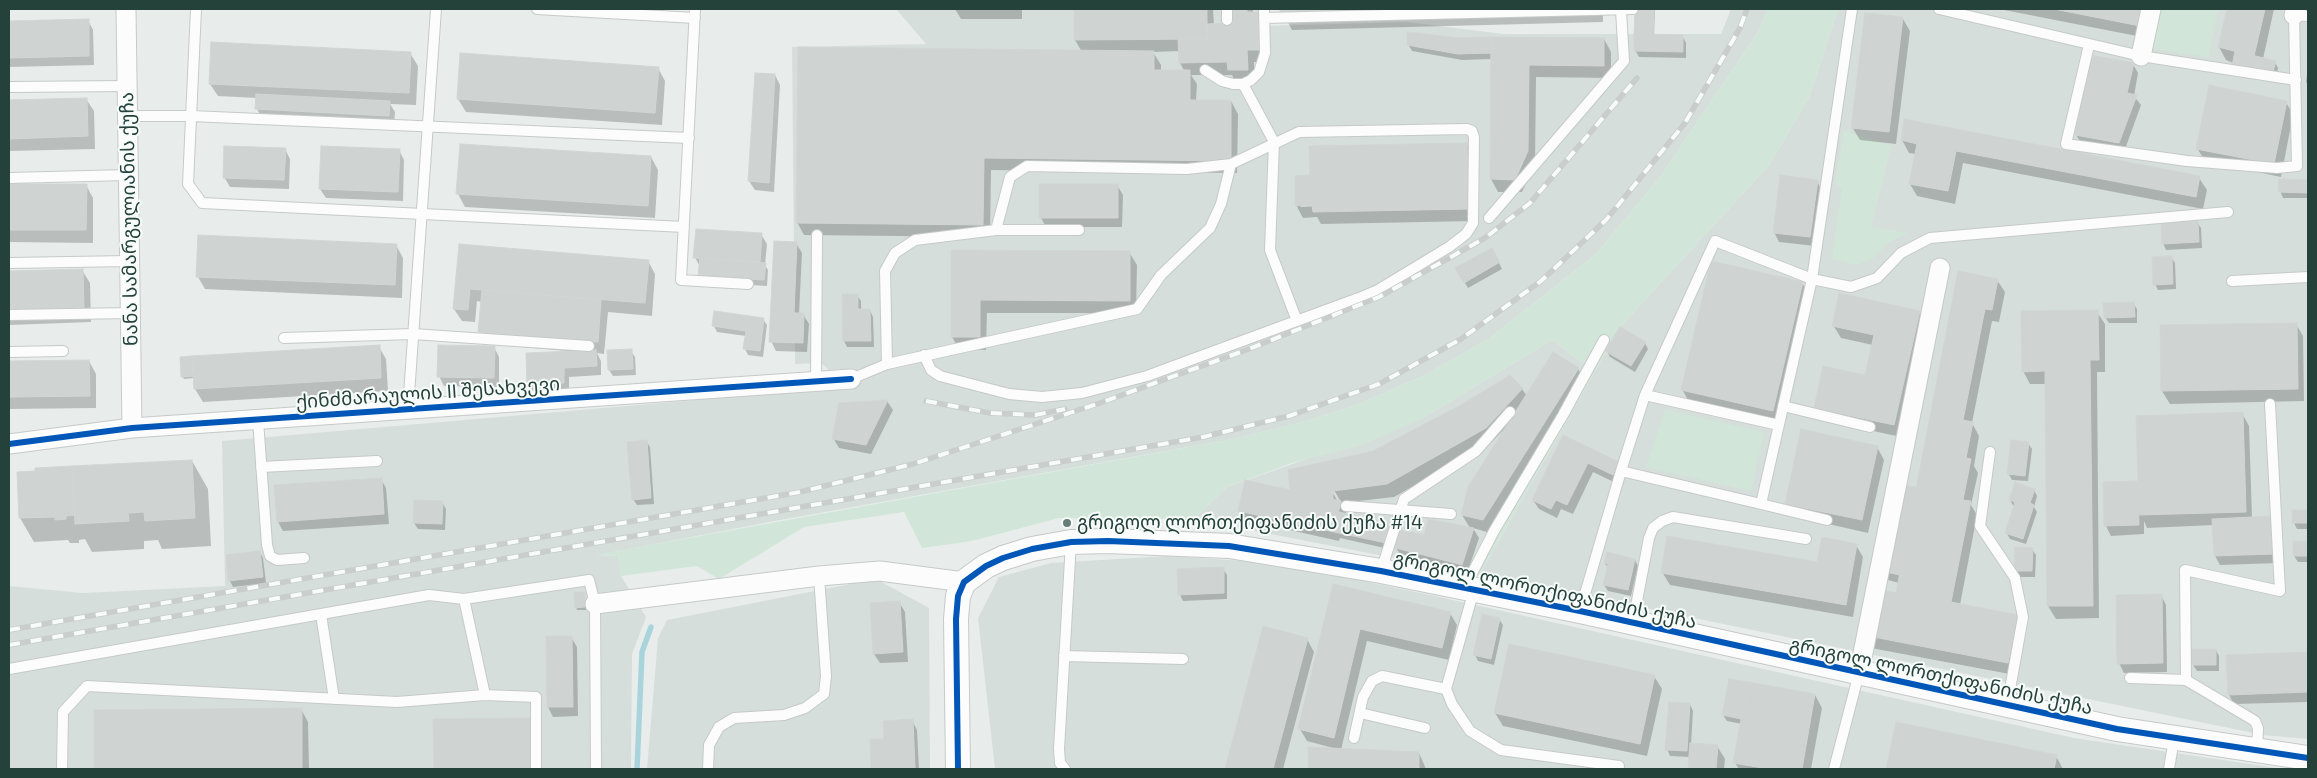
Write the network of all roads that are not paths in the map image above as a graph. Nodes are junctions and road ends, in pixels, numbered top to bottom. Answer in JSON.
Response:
{"nodes":[{"id":1,"x":126,"y":9,"type":"edge"},
{"id":2,"x":196,"y":9,"type":"edge"},
{"id":3,"x":436,"y":9,"type":"edge"},
{"id":4,"x":537,"y":9,"type":"edge"},
{"id":5,"x":1226,"y":9,"type":"edge"},
{"id":6,"x":1633,"y":9,"type":"edge"},
{"id":7,"x":1852,"y":9,"type":"edge"},
{"id":8,"x":1939,"y":9,"type":"edge"},
{"id":9,"x":2151,"y":9,"type":"edge"},
{"id":10,"x":1621,"y":10,"type":"junction"},
{"id":11,"x":695,"y":13,"type":"edge"},
{"id":12,"x":1264,"y":13,"type":"edge"},
{"id":13,"x":2299,"y":13,"type":"edge"},
{"id":14,"x":1226,"y":20,"type":"dead end"},
{"id":15,"x":2088,"y":45,"type":"junction"},
{"id":16,"x":2140,"y":56,"type":"junction"},
{"id":17,"x":1205,"y":70,"type":"dead end"},
{"id":18,"x":2296,"y":80,"type":"junction"},
{"id":19,"x":1243,"y":84,"type":"junction"},
{"id":20,"x":127,"y":86,"type":"junction"},
{"id":21,"x":9,"y":87,"type":"edge"},
{"id":22,"x":128,"y":116,"type":"junction"},
{"id":23,"x":191,"y":116,"type":"junction"},
{"id":24,"x":428,"y":126,"type":"junction"},
{"id":25,"x":688,"y":138,"type":"junction"},
{"id":26,"x":1274,"y":142,"type":"junction"},
{"id":27,"x":1231,"y":164,"type":"junction"},
{"id":28,"x":128,"y":175,"type":"junction"},
{"id":29,"x":9,"y":178,"type":"edge"},
{"id":30,"x":2228,"y":212,"type":"dead end"},
{"id":31,"x":422,"y":213,"type":"junction"},
{"id":32,"x":1489,"y":218,"type":"dead end"},
{"id":33,"x":684,"y":227,"type":"junction"},
{"id":34,"x":996,"y":230,"type":"junction"},
{"id":35,"x":1079,"y":230,"type":"dead end"},
{"id":36,"x":817,"y":236,"type":"dead end"},
{"id":37,"x":130,"y":261,"type":"junction"},
{"id":38,"x":9,"y":263,"type":"edge"},
{"id":39,"x":1940,"y":268,"type":"dead end"},
{"id":40,"x":2308,"y":277,"type":"edge"},
{"id":41,"x":1812,"y":279,"type":"junction"},
{"id":42,"x":2232,"y":281,"type":"dead end"},
{"id":43,"x":748,"y":284,"type":"dead end"},
{"id":44,"x":131,"y":313,"type":"junction"},
{"id":45,"x":9,"y":315,"type":"edge"},
{"id":46,"x":1297,"y":321,"type":"junction"},
{"id":47,"x":413,"y":334,"type":"junction"},
{"id":48,"x":284,"y":338,"type":"dead end"},
{"id":49,"x":1604,"y":340,"type":"dead end"},
{"id":50,"x":589,"y":346,"type":"dead end"},
{"id":51,"x":63,"y":351,"type":"dead end"},
{"id":52,"x":9,"y":352,"type":"edge"},
{"id":53,"x":924,"y":355,"type":"junction"},
{"id":54,"x":887,"y":364,"type":"junction"},
{"id":55,"x":851,"y":378,"type":"joint"},
{"id":56,"x":816,"y":381,"type":"junction"},
{"id":57,"x":1645,"y":395,"type":"junction"},
{"id":58,"x":2270,"y":404,"type":"dead end"},
{"id":59,"x":1783,"y":406,"type":"junction"},
{"id":60,"x":408,"y":409,"type":"junction"},
{"id":61,"x":1510,"y":412,"type":"dead end"},
{"id":62,"x":258,"y":420,"type":"junction"},
{"id":63,"x":1779,"y":425,"type":"junction"},
{"id":64,"x":132,"y":428,"type":"junction"},
{"id":65,"x":1870,"y":428,"type":"dead end"},
{"id":66,"x":9,"y":444,"type":"edge"},
{"id":67,"x":1990,"y":452,"type":"dead end"},
{"id":68,"x":377,"y":461,"type":"dead end"},
{"id":69,"x":261,"y":467,"type":"junction"},
{"id":70,"x":1621,"y":472,"type":"junction"},
{"id":71,"x":1761,"y":504,"type":"junction"},
{"id":72,"x":1346,"y":506,"type":"dead end"},
{"id":73,"x":1400,"y":512,"type":"junction"},
{"id":74,"x":1451,"y":514,"type":"dead end"},
{"id":75,"x":1827,"y":520,"type":"dead end"},
{"id":76,"x":1806,"y":539,"type":"dead end"},
{"id":77,"x":1071,"y":542,"type":"junction"},
{"id":78,"x":304,"y":558,"type":"dead end"},
{"id":79,"x":1381,"y":571,"type":"junction"},
{"id":80,"x":819,"y":576,"type":"junction"},
{"id":81,"x":964,"y":582,"type":"junction"},
{"id":82,"x":1470,"y":589,"type":"junction"},
{"id":83,"x":464,"y":599,"type":"junction"},
{"id":84,"x":595,"y":604,"type":"junction"},
{"id":85,"x":1580,"y":611,"type":"junction"},
{"id":86,"x":321,"y":614,"type":"junction"},
{"id":87,"x":1633,"y":623,"type":"junction"},
{"id":88,"x":1064,"y":656,"type":"junction"},
{"id":89,"x":1183,"y":659,"type":"dead end"},
{"id":90,"x":9,"y":669,"type":"edge"},
{"id":91,"x":1859,"y":673,"type":"junction"},
{"id":92,"x":2130,"y":678,"type":"dead end"},
{"id":93,"x":2186,"y":680,"type":"junction"},
{"id":94,"x":1446,"y":690,"type":"junction"},
{"id":95,"x":485,"y":695,"type":"junction"},
{"id":96,"x":334,"y":699,"type":"junction"},
{"id":97,"x":2007,"y":707,"type":"junction"},
{"id":98,"x":1360,"y":714,"type":"junction"},
{"id":99,"x":1425,"y":728,"type":"dead end"},
{"id":100,"x":1354,"y":738,"type":"dead end"},
{"id":101,"x":2174,"y":739,"type":"junction"},
{"id":102,"x":2257,"y":751,"type":"junction"},
{"id":103,"x":2308,"y":758,"type":"edge"},
{"id":104,"x":1619,"y":766,"type":"dead end"},
{"id":105,"x":62,"y":769,"type":"edge"},
{"id":106,"x":536,"y":769,"type":"edge"},
{"id":107,"x":596,"y":769,"type":"edge"},
{"id":108,"x":708,"y":769,"type":"edge"},
{"id":109,"x":958,"y":769,"type":"edge"},
{"id":110,"x":1065,"y":769,"type":"edge"},
{"id":111,"x":1834,"y":769,"type":"edge"},
{"id":112,"x":2169,"y":769,"type":"edge"}],
"edges":[{"from":1,"to":20,"type":"street","name":"ნანა სამარგულიანის ქუჩა"},
{"from":2,"to":23,"type":"lane"},
{"from":3,"to":24,"type":"lane"},
{"from":4,"to":11,"type":"lane"},
{"from":5,"to":14,"type":"lane"},
{"from":6,"to":10,"type":"lane"},
{"from":7,"to":41,"type":"lane"},
{"from":8,"to":15,"type":"lane"},
{"from":9,"to":16,"type":"street"},
{"from":10,"to":12,"type":"lane"},
{"from":10,"to":32,"type":"lane"},
{"from":11,"to":25,"type":"lane"},
{"from":12,"to":19,"type":"lane"},
{"from":13,"to":18,"type":"lane"},
{"from":15,"to":16,"type":"lane"},
{"from":15,"to":18,"type":"lane"},
{"from":16,"to":18,"type":"lane"},
{"from":17,"to":19,"type":"lane"},
{"from":19,"to":26,"type":"lane"},
{"from":20,"to":21,"type":"lane"},
{"from":20,"to":22,"type":"street","name":"ნანა სამარგულიანის ქუჩა"},
{"from":22,"to":23,"type":"lane"},
{"from":22,"to":28,"type":"street","name":"ნანა სამარგულიანის ქუჩა"},
{"from":23,"to":24,"type":"lane"},
{"from":23,"to":31,"type":"lane"},
{"from":24,"to":25,"type":"lane"},
{"from":24,"to":31,"type":"lane"},
{"from":25,"to":33,"type":"lane"},
{"from":26,"to":27,"type":"lane"},
{"from":26,"to":46,"type":"lane"},
{"from":26,"to":46,"type":"lane"},
{"from":27,"to":34,"type":"lane"},
{"from":27,"to":53,"type":"lane"},
{"from":28,"to":29,"type":"lane"},
{"from":28,"to":37,"type":"street","name":"ნანა სამარგულიანის ქუჩა"},
{"from":30,"to":41,"type":"lane"},
{"from":31,"to":33,"type":"lane"},
{"from":31,"to":47,"type":"lane"},
{"from":33,"to":43,"type":"lane"},
{"from":34,"to":35,"type":"lane"},
{"from":34,"to":54,"type":"lane"},
{"from":36,"to":56,"type":"lane"},
{"from":37,"to":38,"type":"lane"},
{"from":37,"to":44,"type":"street","name":"ნანა სამარგულიანის ქუჩა"},
{"from":39,"to":91,"type":"street"},
{"from":40,"to":42,"type":"lane"},
{"from":41,"to":57,"type":"lane"},
{"from":41,"to":59,"type":"lane"},
{"from":44,"to":45,"type":"lane"},
{"from":44,"to":64,"type":"street","name":"ნანა სამარგულიანის ქუჩა"},
{"from":46,"to":53,"type":"lane"},
{"from":47,"to":48,"type":"lane"},
{"from":47,"to":50,"type":"lane"},
{"from":47,"to":60,"type":"lane"},
{"from":49,"to":82,"type":"lane"},
{"from":51,"to":52,"type":"lane"},
{"from":53,"to":54,"type":"lane"},
{"from":54,"to":55,"type":"lane"},
{"from":55,"to":56,"type":"street","name":"ქინძმარაულის II შესახვევი"},
{"from":56,"to":60,"type":"street","name":"ქინძმარაულის II შესახვევი"},
{"from":57,"to":63,"type":"lane"},
{"from":57,"to":70,"type":"lane"},
{"from":58,"to":93,"type":"lane"},
{"from":59,"to":63,"type":"lane"},
{"from":59,"to":65,"type":"lane"},
{"from":60,"to":62,"type":"street","name":"ქინძმარაულის II შესახვევი"},
{"from":61,"to":73,"type":"lane"},
{"from":62,"to":64,"type":"street","name":"ქინძმარაულის II შესახვევი"},
{"from":62,"to":69,"type":"lane"},
{"from":63,"to":71,"type":"lane"},
{"from":64,"to":66,"type":"street","name":"ქინძმარაულის II შესახვევი"},
{"from":67,"to":97,"type":"lane"},
{"from":68,"to":69,"type":"lane"},
{"from":69,"to":78,"type":"lane"},
{"from":70,"to":71,"type":"lane"},
{"from":70,"to":85,"type":"lane"},
{"from":71,"to":75,"type":"lane"},
{"from":72,"to":73,"type":"lane"},
{"from":73,"to":74,"type":"lane"},
{"from":73,"to":79,"type":"lane"},
{"from":76,"to":87,"type":"lane"},
{"from":77,"to":79,"type":"street","name":"გრიგოლ ლორთქიფანიძის ქუჩა"},
{"from":77,"to":81,"type":"street","name":"გრიგოლ ლორთქიფანიძის ქუჩა"},
{"from":77,"to":88,"type":"lane"},
{"from":79,"to":82,"type":"street","name":"გრიგოლ ლორთქიფანიძის ქუჩა"},
{"from":80,"to":81,"type":"street"},
{"from":80,"to":84,"type":"street"},
{"from":80,"to":108,"type":"lane"},
{"from":81,"to":109,"type":"street"},
{"from":82,"to":85,"type":"street","name":"გრიგოლ ლორთქიფანიძის ქუჩა"},
{"from":82,"to":94,"type":"lane"},
{"from":83,"to":84,"type":"lane"},
{"from":83,"to":86,"type":"lane"},
{"from":83,"to":95,"type":"lane"},
{"from":84,"to":107,"type":"lane"},
{"from":85,"to":87,"type":"street","name":"გრიგოლ ლორთქიფანიძის ქუჩა"},
{"from":86,"to":90,"type":"lane"},
{"from":86,"to":96,"type":"lane"},
{"from":87,"to":91,"type":"street","name":"გრიგოლ ლორთქიფანიძის ქუჩა"},
{"from":88,"to":89,"type":"lane"},
{"from":88,"to":110,"type":"lane"},
{"from":91,"to":97,"type":"street","name":"გრიგოლ ლორთქიფანიძის ქუჩა"},
{"from":91,"to":111,"type":"lane"},
{"from":92,"to":93,"type":"lane"},
{"from":93,"to":102,"type":"lane"},
{"from":94,"to":98,"type":"lane"},
{"from":94,"to":104,"type":"lane"},
{"from":95,"to":96,"type":"lane"},
{"from":95,"to":106,"type":"lane"},
{"from":96,"to":105,"type":"lane"},
{"from":97,"to":101,"type":"street","name":"გრიგოლ ლორთქიფანიძის ქუჩა"},
{"from":98,"to":99,"type":"lane"},
{"from":98,"to":100,"type":"lane"},
{"from":101,"to":102,"type":"street","name":"გრიგოლ ლორთქიფანიძის ქუჩა"},
{"from":101,"to":112,"type":"lane"},
{"from":102,"to":103,"type":"street","name":"გრიგოლ ლორთქიფანიძის ქუჩა"}]}
